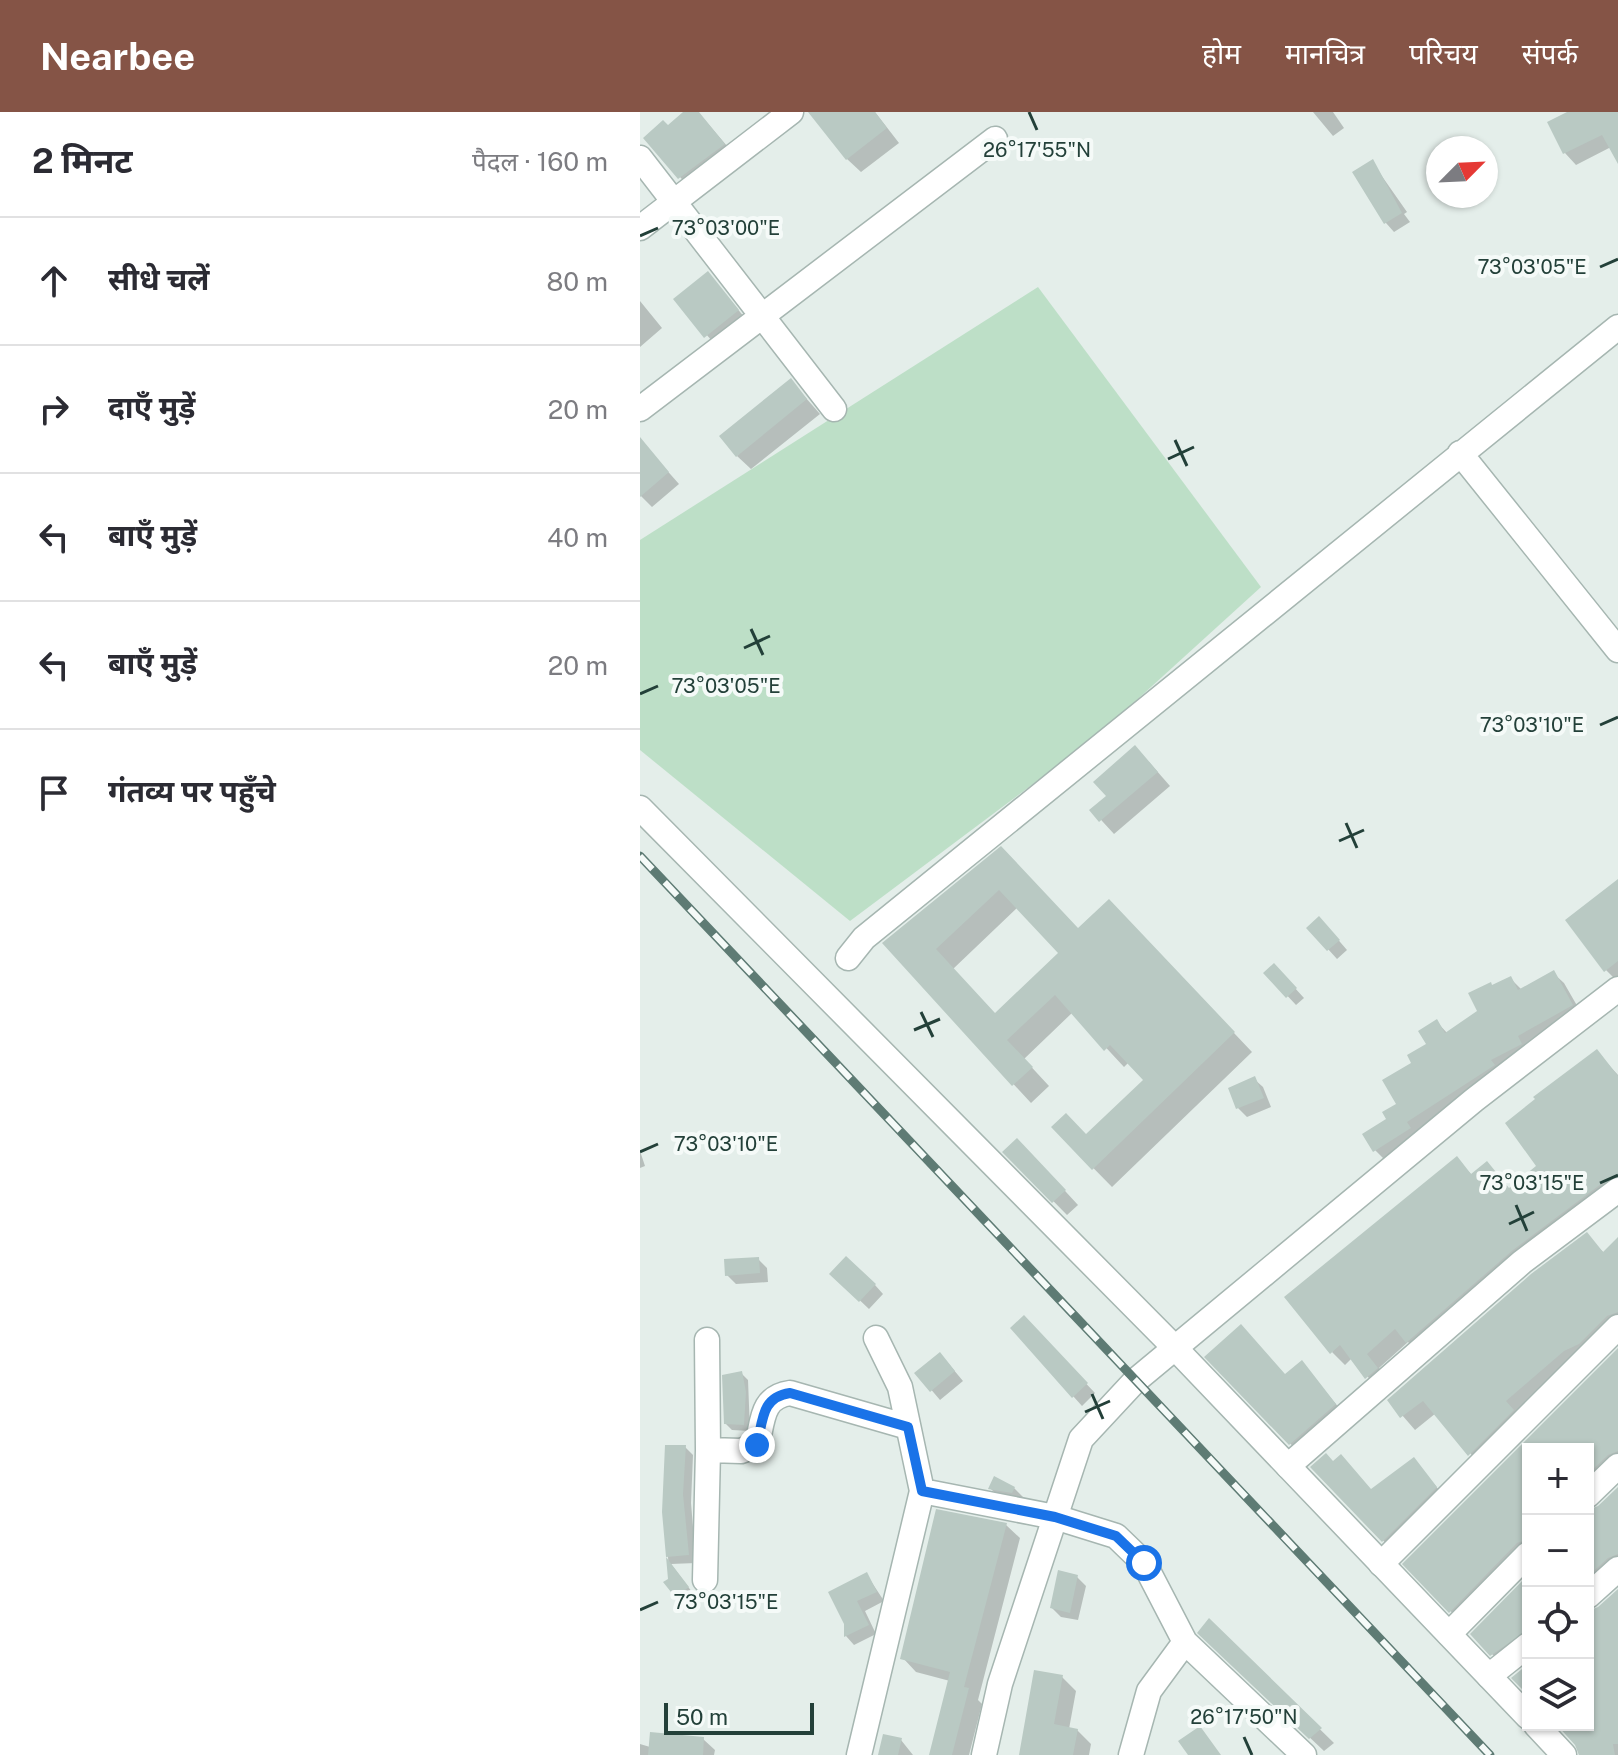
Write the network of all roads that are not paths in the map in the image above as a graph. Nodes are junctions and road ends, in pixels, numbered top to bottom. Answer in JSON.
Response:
{"nodes":[{"id":1,"x":791,"y":112,"type":"edge"},
{"id":2,"x":995,"y":139,"type":"dead end"},
{"id":3,"x":640,"y":158,"type":"edge"},
{"id":4,"x":673,"y":201,"type":"junction"},
{"id":5,"x":640,"y":228,"type":"edge"},
{"id":6,"x":762,"y":315,"type":"junction"},
{"id":7,"x":1618,"y":327,"type":"edge"},
{"id":8,"x":640,"y":409,"type":"edge"},
{"id":9,"x":834,"y":409,"type":"dead end"},
{"id":10,"x":1460,"y":453,"type":"junction"},
{"id":11,"x":1618,"y":650,"type":"edge"},
{"id":12,"x":640,"y":808,"type":"edge"},
{"id":13,"x":848,"y":958,"type":"dead end"},
{"id":14,"x":1618,"y":989,"type":"edge"},
{"id":15,"x":1618,"y":1190,"type":"edge"},
{"id":16,"x":1618,"y":1327,"type":"edge"},
{"id":17,"x":876,"y":1338,"type":"dead end"},
{"id":18,"x":707,"y":1340,"type":"dead end"},
{"id":19,"x":1176,"y":1349,"type":"junction"},
{"id":20,"x":908,"y":1427,"type":"junction"},
{"id":21,"x":708,"y":1450,"type":"junction"},
{"id":22,"x":1288,"y":1466,"type":"junction"},
{"id":23,"x":1618,"y":1466,"type":"edge"},
{"id":24,"x":1594,"y":1489,"type":"edge"},
{"id":25,"x":922,"y":1491,"type":"junction"},
{"id":26,"x":1055,"y":1517,"type":"junction"},
{"id":27,"x":1522,"y":1560,"type":"edge"},
{"id":28,"x":1381,"y":1564,"type":"junction"},
{"id":29,"x":1618,"y":1569,"type":"edge"},
{"id":30,"x":705,"y":1580,"type":"dead end"},
{"id":31,"x":1594,"y":1591,"type":"edge"},
{"id":32,"x":1449,"y":1634,"type":"junction"},
{"id":33,"x":1185,"y":1642,"type":"junction"},
{"id":34,"x":1522,"y":1650,"type":"edge"},
{"id":35,"x":1489,"y":1676,"type":"junction"},
{"id":36,"x":1522,"y":1711,"type":"edge"},
{"id":37,"x":1542,"y":1731,"type":"edge"},
{"id":38,"x":859,"y":1755,"type":"edge"},
{"id":39,"x":984,"y":1755,"type":"edge"},
{"id":40,"x":1131,"y":1755,"type":"edge"},
{"id":41,"x":1304,"y":1755,"type":"edge"},
{"id":42,"x":1564,"y":1755,"type":"edge"}],
"edges":[{"from":1,"to":4,"type":"street"},
{"from":2,"to":6,"type":"street"},
{"from":3,"to":4,"type":"street"},
{"from":4,"to":5,"type":"street"},
{"from":4,"to":6,"type":"street"},
{"from":6,"to":8,"type":"street"},
{"from":6,"to":9,"type":"street"},
{"from":7,"to":10,"type":"street"},
{"from":10,"to":11,"type":"street"},
{"from":10,"to":13,"type":"street"},
{"from":12,"to":19,"type":"street"},
{"from":14,"to":19,"type":"street"},
{"from":15,"to":22,"type":"street"},
{"from":16,"to":28,"type":"street"},
{"from":17,"to":20,"type":"street"},
{"from":18,"to":21,"type":"street"},
{"from":19,"to":22,"type":"street"},
{"from":19,"to":26,"type":"street"},
{"from":20,"to":21,"type":"street"},
{"from":20,"to":25,"type":"street"},
{"from":21,"to":30,"type":"street"},
{"from":22,"to":28,"type":"street"},
{"from":23,"to":24,"type":"street"},
{"from":25,"to":26,"type":"street"},
{"from":25,"to":38,"type":"street"},
{"from":26,"to":33,"type":"street"},
{"from":26,"to":39,"type":"street"},
{"from":27,"to":32,"type":"street"},
{"from":28,"to":32,"type":"street"},
{"from":29,"to":31,"type":"street"},
{"from":32,"to":35,"type":"street"},
{"from":33,"to":40,"type":"street"},
{"from":33,"to":41,"type":"street"},
{"from":34,"to":35,"type":"street"},
{"from":35,"to":36,"type":"street"},
{"from":37,"to":42,"type":"street"}]}
